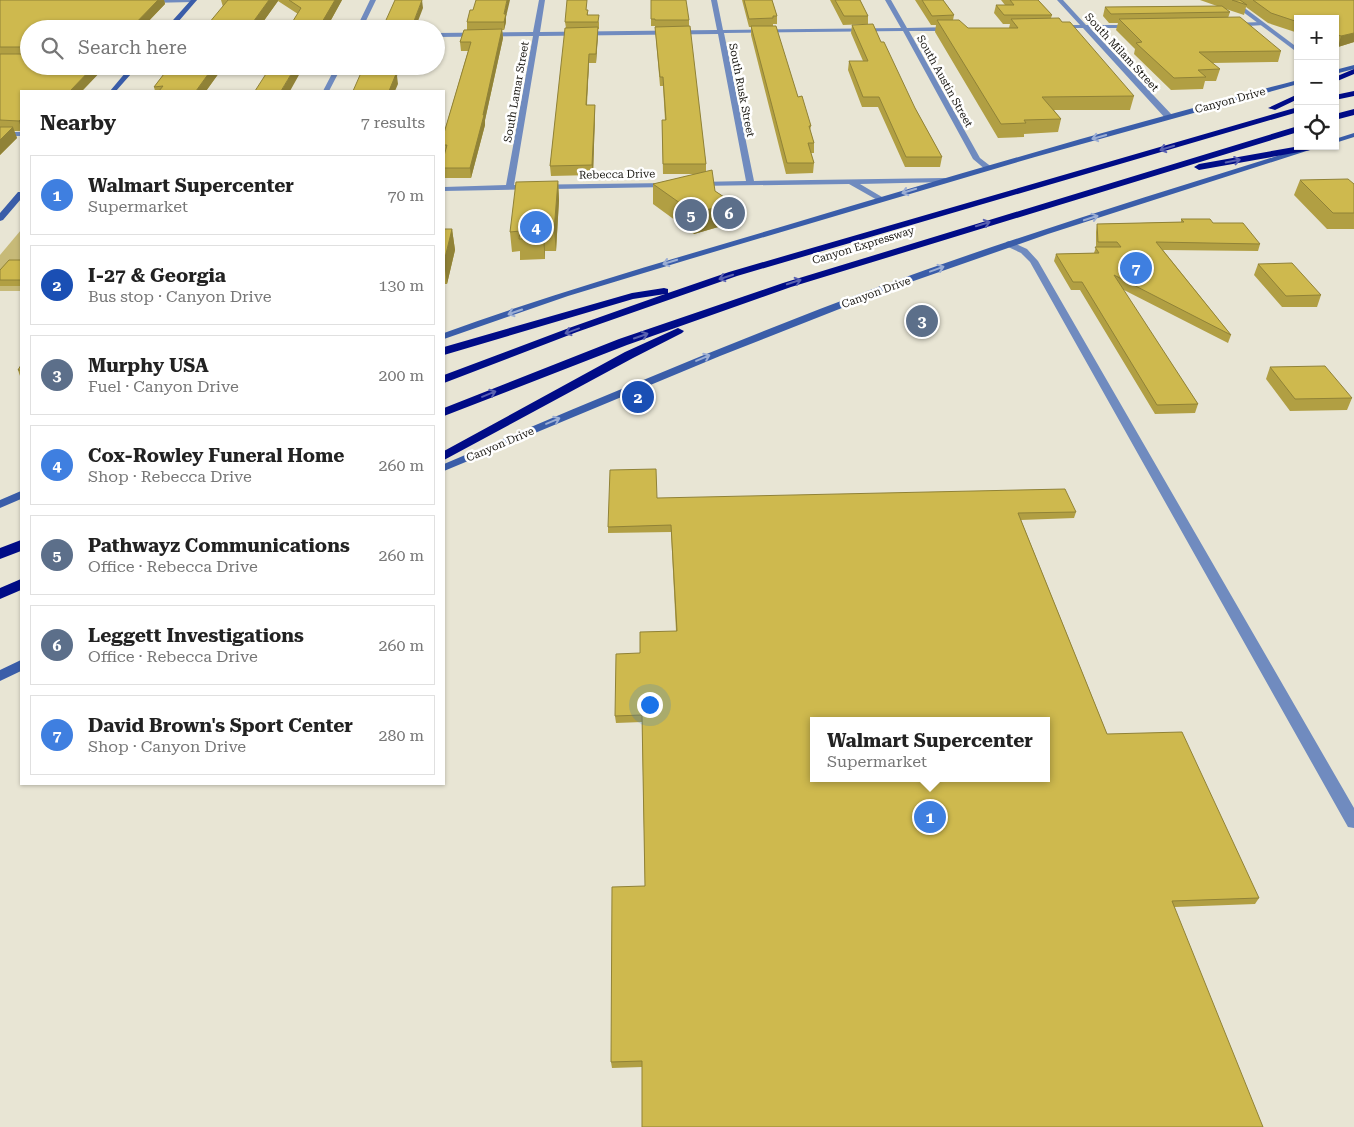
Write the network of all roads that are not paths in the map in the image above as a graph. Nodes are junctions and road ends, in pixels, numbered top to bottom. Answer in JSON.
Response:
{"nodes":[{"id":1,"x":194,"y":0,"type":"edge"},
{"id":2,"x":373,"y":0,"type":"edge"},
{"id":3,"x":542,"y":0,"type":"edge"},
{"id":4,"x":714,"y":0,"type":"edge"},
{"id":5,"x":888,"y":0,"type":"edge"},
{"id":6,"x":1060,"y":0,"type":"edge"},
{"id":7,"x":1230,"y":0,"type":"edge"},
{"id":8,"x":138,"y":1,"type":"edge"},
{"id":9,"x":176,"y":20,"type":"edge"},
{"id":10,"x":363,"y":20,"type":"edge"},
{"id":11,"x":1262,"y":24,"type":"junction"},
{"id":12,"x":1223,"y":25,"type":"edge"},
{"id":13,"x":1144,"y":26,"type":"edge"},
{"id":14,"x":1048,"y":27,"type":"edge"},
{"id":15,"x":1085,"y":27,"type":"junction"},
{"id":16,"x":905,"y":29,"type":"junction"},
{"id":17,"x":964,"y":29,"type":"edge"},
{"id":18,"x":720,"y":32,"type":"junction"},
{"id":19,"x":536,"y":34,"type":"junction"},
{"id":20,"x":445,"y":35,"type":"edge"},
{"id":21,"x":1294,"y":48,"type":"edge"},
{"id":22,"x":1354,"y":67,"type":"edge"},
{"id":23,"x":1339,"y":71,"type":"edge"},
{"id":24,"x":1354,"y":71,"type":"edge"},
{"id":25,"x":127,"y":75,"type":"edge"},
{"id":26,"x":334,"y":75,"type":"edge"},
{"id":27,"x":1339,"y":78,"type":"edge"},
{"id":28,"x":1294,"y":83,"type":"edge"},
{"id":29,"x":113,"y":90,"type":"edge"},
{"id":30,"x":327,"y":90,"type":"edge"},
{"id":31,"x":1354,"y":92,"type":"edge"},
{"id":32,"x":1339,"y":97,"type":"edge"},
{"id":33,"x":1294,"y":98,"type":"edge"},
{"id":34,"x":1294,"y":110,"type":"edge"},
{"id":35,"x":1354,"y":112,"type":"edge"},
{"id":36,"x":1339,"y":116,"type":"edge"},
{"id":37,"x":1169,"y":117,"type":"junction"},
{"id":38,"x":1294,"y":130,"type":"edge"},
{"id":39,"x":0,"y":134,"type":"edge"},
{"id":40,"x":20,"y":134,"type":"edge"},
{"id":41,"x":1354,"y":135,"type":"edge"},
{"id":42,"x":1339,"y":140,"type":"edge"},
{"id":43,"x":1186,"y":142,"type":"junction"},
{"id":44,"x":1295,"y":150,"type":"edge"},
{"id":45,"x":1304,"y":150,"type":"edge"},
{"id":46,"x":989,"y":168,"type":"junction"},
{"id":47,"x":946,"y":180,"type":"junction"},
{"id":48,"x":850,"y":181,"type":"junction"},
{"id":49,"x":750,"y":183,"type":"junction"},
{"id":50,"x":1117,"y":183,"type":"junction"},
{"id":51,"x":681,"y":184,"type":"edge"},
{"id":52,"x":690,"y":184,"type":"edge"},
{"id":53,"x":510,"y":187,"type":"junction"},
{"id":54,"x":445,"y":189,"type":"edge"},
{"id":55,"x":20,"y":196,"type":"edge"},
{"id":56,"x":879,"y":200,"type":"junction"},
{"id":57,"x":0,"y":218,"type":"edge"},
{"id":58,"x":1009,"y":244,"type":"junction"},
{"id":59,"x":705,"y":284,"type":"junction"},
{"id":60,"x":745,"y":299,"type":"junction"},
{"id":61,"x":445,"y":336,"type":"edge"},
{"id":62,"x":445,"y":351,"type":"edge"},
{"id":63,"x":445,"y":379,"type":"edge"},
{"id":64,"x":445,"y":412,"type":"edge"},
{"id":65,"x":445,"y":455,"type":"edge"},
{"id":66,"x":445,"y":468,"type":"edge"},
{"id":67,"x":20,"y":495,"type":"edge"},
{"id":68,"x":0,"y":504,"type":"edge"},
{"id":69,"x":20,"y":545,"type":"edge"},
{"id":70,"x":0,"y":554,"type":"edge"},
{"id":71,"x":20,"y":584,"type":"edge"},
{"id":72,"x":0,"y":594,"type":"edge"},
{"id":73,"x":20,"y":666,"type":"edge"},
{"id":74,"x":0,"y":676,"type":"edge"},
{"id":75,"x":1354,"y":822,"type":"edge"}],
"edges":[{"from":1,"to":8,"type":"street"},
{"from":1,"to":9,"type":"main road"},
{"from":2,"to":10,"type":"street"},
{"from":3,"to":19,"type":"street","name":"South Lamar Street"},
{"from":4,"to":18,"type":"street","name":"South Rusk Street"},
{"from":5,"to":16,"type":"street","name":"South Austin Street"},
{"from":6,"to":15,"type":"street","name":"South Milam Street"},
{"from":7,"to":11,"type":"street"},
{"from":11,"to":12,"type":"street"},
{"from":11,"to":21,"type":"street"},
{"from":13,"to":15,"type":"street"},
{"from":14,"to":15,"type":"street"},
{"from":15,"to":37,"type":"street","name":"South Milam Street"},
{"from":16,"to":17,"type":"street"},
{"from":16,"to":18,"type":"street"},
{"from":16,"to":46,"type":"street","name":"South Austin Street"},
{"from":18,"to":19,"type":"street"},
{"from":18,"to":49,"type":"street","name":"South Rusk Street"},
{"from":19,"to":20,"type":"street"},
{"from":19,"to":53,"type":"street","name":"South Lamar Street"},
{"from":22,"to":23,"type":"main road"},
{"from":24,"to":27,"type":"highway"},
{"from":25,"to":29,"type":"main road"},
{"from":26,"to":30,"type":"street"},
{"from":28,"to":37,"type":"main road","name":"Canyon Drive"},
{"from":31,"to":32,"type":"highway"},
{"from":33,"to":43,"type":"highway"},
{"from":34,"to":43,"type":"highway","name":"Canyon Expressway"},
{"from":35,"to":36,"type":"highway"},
{"from":37,"to":46,"type":"main road","name":"Canyon Drive","one_way":true},
{"from":38,"to":50,"type":"highway","name":"Canyon Expressway"},
{"from":39,"to":40,"type":"street"},
{"from":41,"to":42,"type":"main road"},
{"from":43,"to":59,"type":"highway","name":"Canyon Expressway","one_way":true},
{"from":50,"to":44,"type":"highway","one_way":true},
{"from":58,"to":45,"type":"main road","name":"Canyon Drive","one_way":true},
{"from":46,"to":47,"type":"main road","name":"Canyon Drive"},
{"from":47,"to":48,"type":"street"},
{"from":47,"to":56,"type":"main road","name":"Canyon Drive","one_way":true},
{"from":48,"to":49,"type":"street"},
{"from":48,"to":56,"type":"street"},
{"from":49,"to":52,"type":"street"},
{"from":60,"to":50,"type":"highway","name":"Canyon Expressway","one_way":true},
{"from":51,"to":53,"type":"street","name":"Rebecca Drive"},
{"from":53,"to":54,"type":"street","name":"Rebecca Drive"},
{"from":55,"to":57,"type":"main road"},
{"from":56,"to":61,"type":"main road","name":"Canyon Drive","one_way":true},
{"from":66,"to":58,"type":"main road","name":"Canyon Drive","one_way":true},
{"from":58,"to":75,"type":"street"},
{"from":59,"to":62,"type":"highway"},
{"from":59,"to":63,"type":"highway","name":"Canyon Expressway","one_way":true},
{"from":64,"to":60,"type":"highway","name":"Canyon Expressway","one_way":true},
{"from":60,"to":65,"type":"highway"},
{"from":67,"to":68,"type":"main road"},
{"from":69,"to":70,"type":"highway"},
{"from":71,"to":72,"type":"highway"},
{"from":73,"to":74,"type":"main road"}]}
